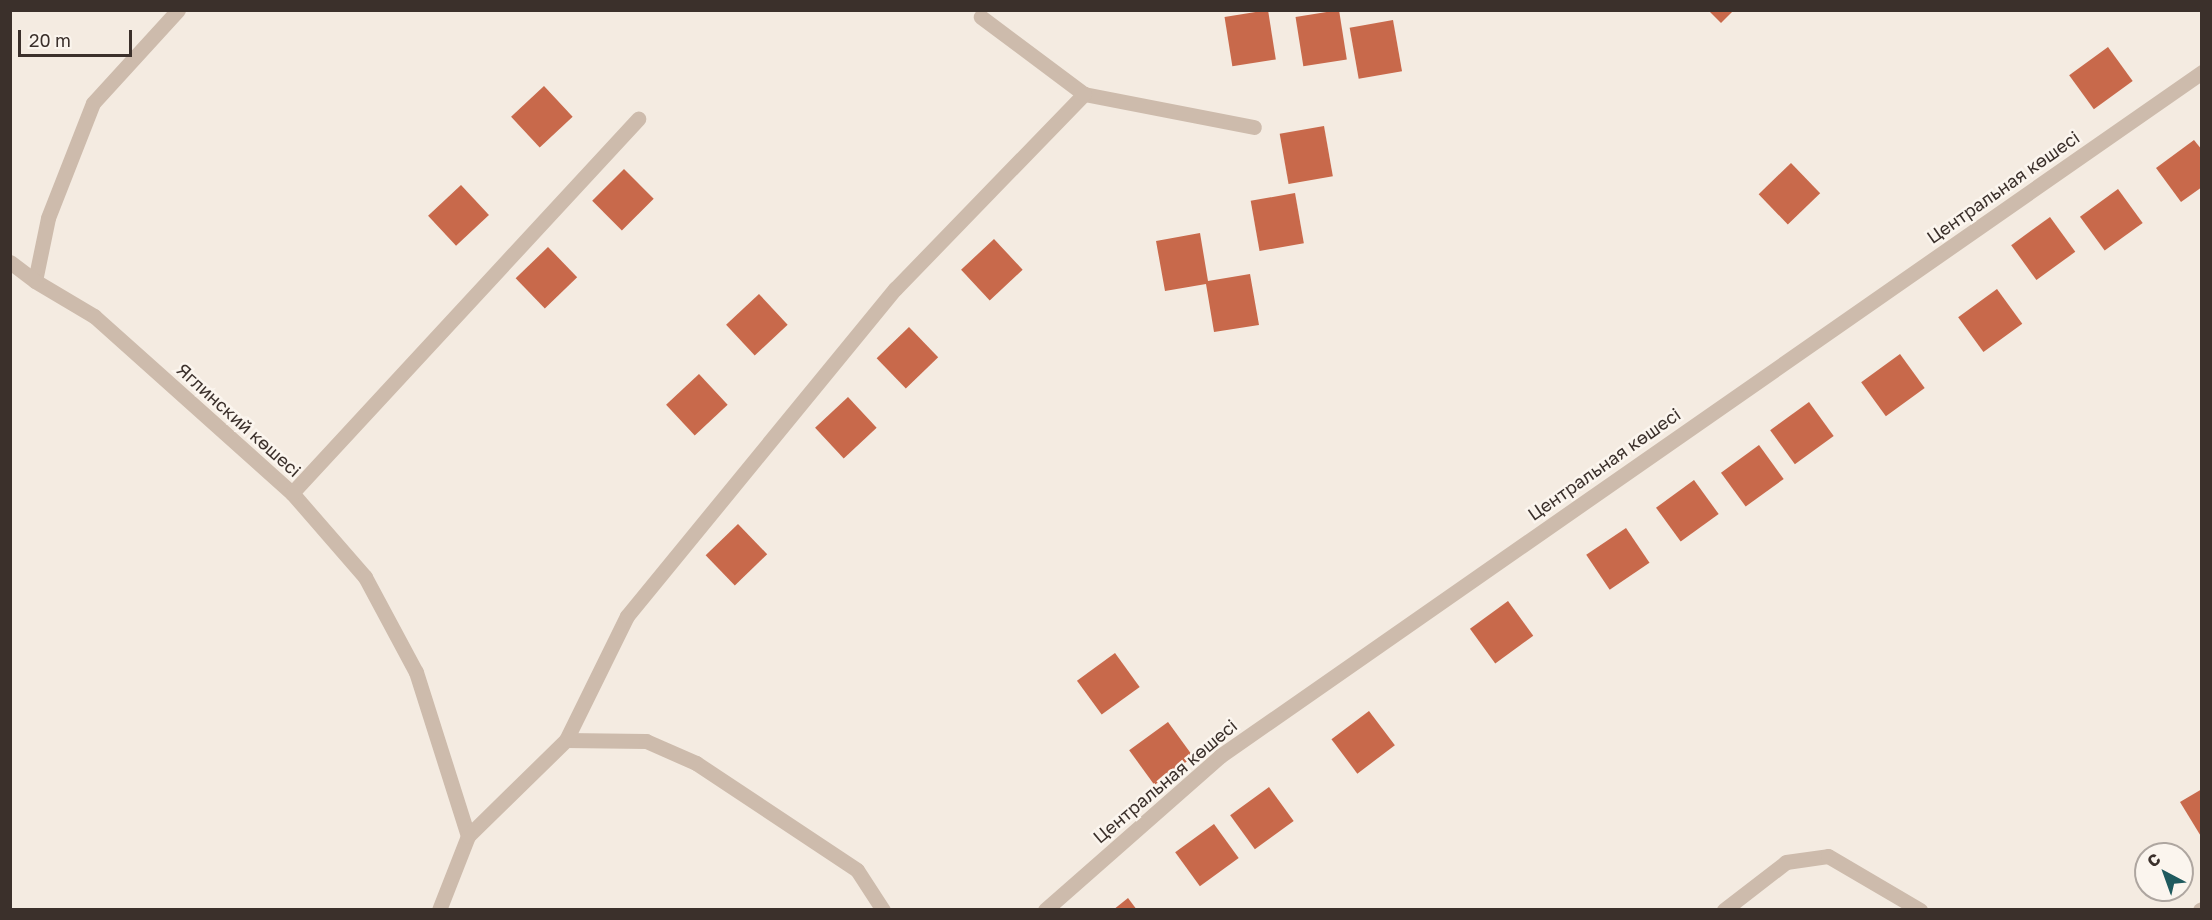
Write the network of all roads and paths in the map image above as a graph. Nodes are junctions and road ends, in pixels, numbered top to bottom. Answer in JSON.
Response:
{"nodes":[{"id":1,"x":178,"y":10,"type":"edge"},
{"id":2,"x":981,"y":17,"type":"dead end"},
{"id":3,"x":2202,"y":72,"type":"edge"},
{"id":4,"x":1084,"y":94,"type":"junction"},
{"id":5,"x":638,"y":120,"type":"dead end"},
{"id":6,"x":1254,"y":127,"type":"dead end"},
{"id":7,"x":10,"y":262,"type":"edge"},
{"id":8,"x":35,"y":281,"type":"junction"},
{"id":9,"x":292,"y":493,"type":"junction"},
{"id":10,"x":566,"y":741,"type":"junction"},
{"id":11,"x":468,"y":836,"type":"junction"},
{"id":12,"x":439,"y":909,"type":"edge"},
{"id":13,"x":882,"y":909,"type":"edge"},
{"id":14,"x":1045,"y":909,"type":"edge"},
{"id":15,"x":1724,"y":909,"type":"edge"},
{"id":16,"x":1920,"y":909,"type":"edge"}],
"edges":[{"from":1,"to":8,"type":"street"},
{"from":2,"to":4,"type":"street"},
{"from":3,"to":14,"type":"street","name":"Центральная көшесі"},
{"from":4,"to":6,"type":"street"},
{"from":4,"to":10,"type":"street"},
{"from":5,"to":9,"type":"street"},
{"from":7,"to":8,"type":"street","name":"Яглинский көшесі"},
{"from":8,"to":9,"type":"street","name":"Яглинский көшесі"},
{"from":9,"to":11,"type":"street","name":"Яглинский көшесі"},
{"from":10,"to":11,"type":"street"},
{"from":10,"to":13,"type":"street"},
{"from":11,"to":12,"type":"street"},
{"from":15,"to":16,"type":"street"}]}
